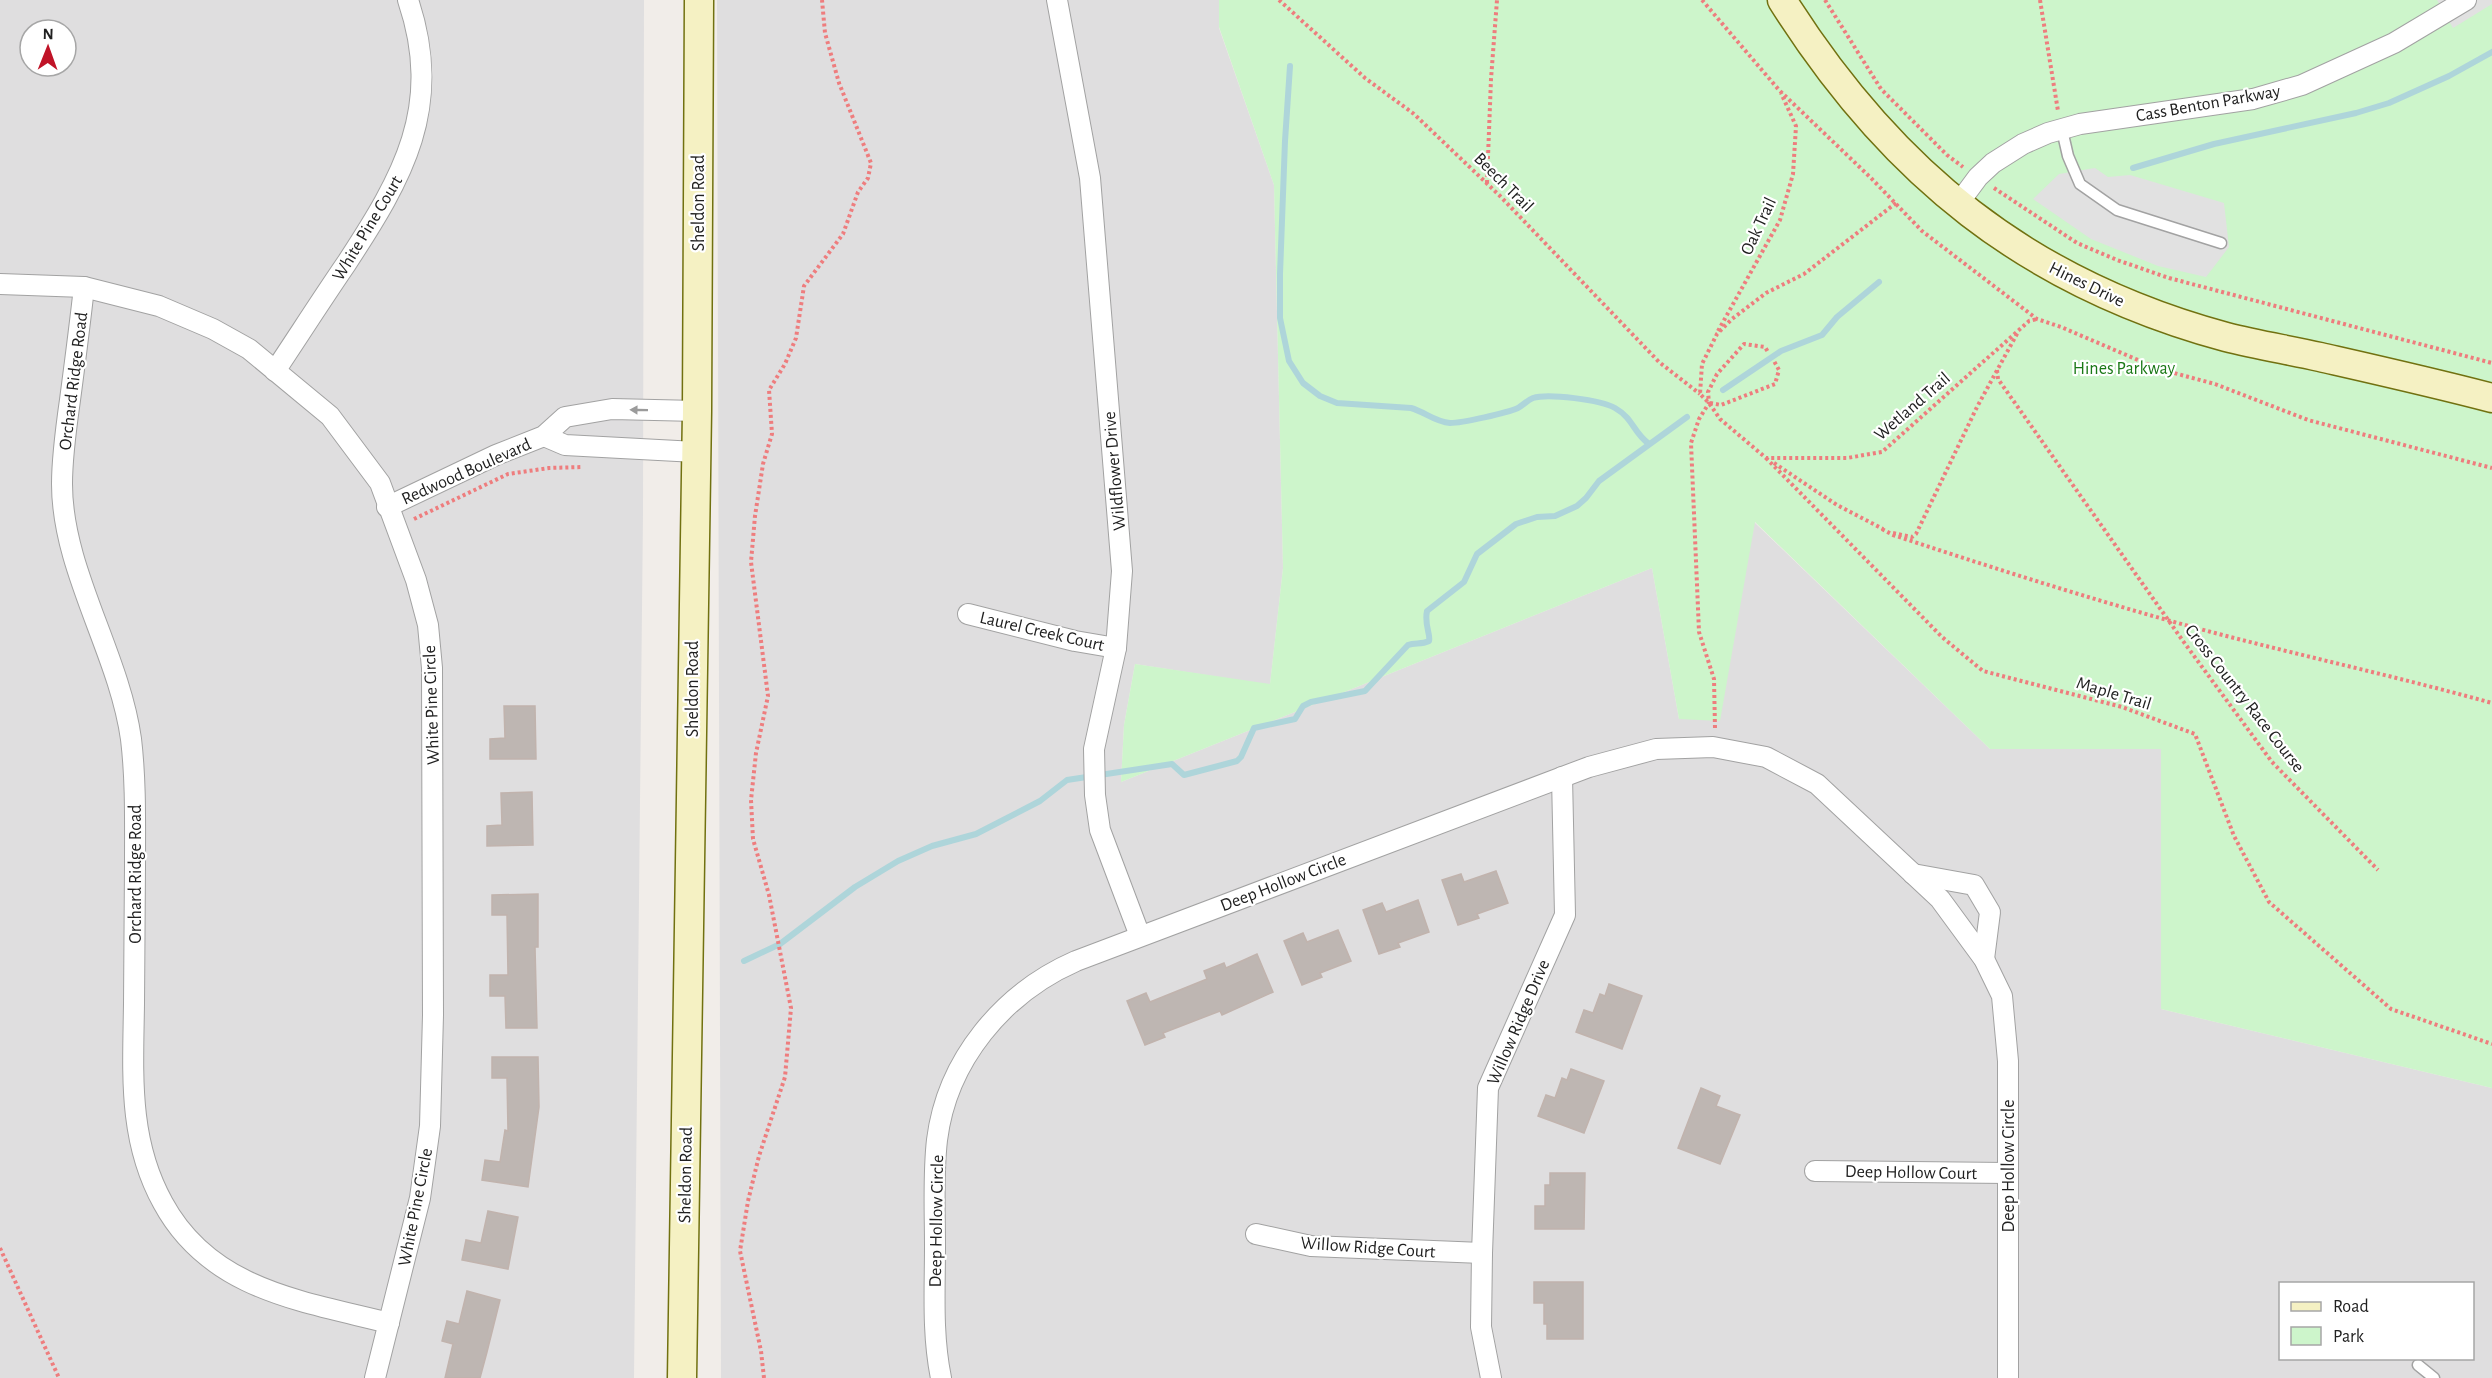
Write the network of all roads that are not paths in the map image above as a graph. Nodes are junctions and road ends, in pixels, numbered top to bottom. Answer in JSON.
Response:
{"nodes":[{"id":1,"x":408,"y":0,"type":"edge"},
{"id":2,"x":699,"y":0,"type":"edge"},
{"id":3,"x":1057,"y":0,"type":"edge"},
{"id":4,"x":1782,"y":0,"type":"edge"},
{"id":5,"x":2466,"y":0,"type":"edge"},
{"id":6,"x":2062,"y":130,"type":"junction"},
{"id":7,"x":1958,"y":204,"type":"junction"},
{"id":8,"x":2221,"y":243,"type":"dead end"},
{"id":9,"x":0,"y":284,"type":"edge"},
{"id":10,"x":84,"y":286,"type":"junction"},
{"id":11,"x":275,"y":371,"type":"junction"},
{"id":12,"x":2492,"y":398,"type":"edge"},
{"id":13,"x":697,"y":411,"type":"junction"},
{"id":14,"x":544,"y":436,"type":"junction"},
{"id":15,"x":696,"y":452,"type":"junction"},
{"id":16,"x":387,"y":507,"type":"junction"},
{"id":17,"x":968,"y":614,"type":"dead end"},
{"id":18,"x":1116,"y":648,"type":"junction"},
{"id":19,"x":1562,"y":777,"type":"junction"},
{"id":20,"x":1913,"y":874,"type":"junction"},
{"id":21,"x":1140,"y":936,"type":"junction"},
{"id":22,"x":1984,"y":959,"type":"junction"},
{"id":23,"x":1815,"y":1171,"type":"dead end"},
{"id":24,"x":2007,"y":1173,"type":"junction"},
{"id":25,"x":1256,"y":1234,"type":"dead end"},
{"id":26,"x":1482,"y":1253,"type":"junction"},
{"id":27,"x":389,"y":1323,"type":"junction"},
{"id":28,"x":2418,"y":1365,"type":"dead end"},
{"id":29,"x":375,"y":1378,"type":"edge"},
{"id":30,"x":682,"y":1378,"type":"edge"},
{"id":31,"x":941,"y":1378,"type":"edge"},
{"id":32,"x":1491,"y":1378,"type":"edge"},
{"id":33,"x":2008,"y":1378,"type":"edge"},
{"id":34,"x":2434,"y":1378,"type":"edge"}],
"edges":[{"from":1,"to":11,"type":"street","name":"White Pine Court"},
{"from":2,"to":13,"type":"main road","name":"Sheldon Road"},
{"from":3,"to":18,"type":"street","name":"Wildflower Drive"},
{"from":4,"to":7,"type":"main road","name":"Hines Drive"},
{"from":5,"to":6,"type":"street","name":"Cass Benton Parkway"},
{"from":6,"to":7,"type":"street","name":"Cass Benton Parkway"},
{"from":6,"to":8,"type":"lane"},
{"from":7,"to":12,"type":"main road","name":"Hines Drive"},
{"from":9,"to":10,"type":"street","name":"White Pine Circle"},
{"from":10,"to":11,"type":"street","name":"White Pine Circle"},
{"from":10,"to":27,"type":"street","name":"Orchard Ridge Road"},
{"from":11,"to":16,"type":"street","name":"White Pine Circle"},
{"from":13,"to":14,"type":"street","name":"Redwood Boulevard","one_way":true},
{"from":13,"to":15,"type":"main road","name":"Sheldon Road"},
{"from":14,"to":15,"type":"street","name":"Redwood Boulevard"},
{"from":14,"to":16,"type":"street","name":"Redwood Boulevard"},
{"from":15,"to":30,"type":"main road","name":"Sheldon Road"},
{"from":16,"to":27,"type":"street","name":"White Pine Circle"},
{"from":17,"to":18,"type":"street","name":"Laurel Creek Court"},
{"from":18,"to":21,"type":"street","name":"Wildflower Drive"},
{"from":19,"to":20,"type":"street","name":"Deep Hollow Circle"},
{"from":19,"to":21,"type":"street","name":"Deep Hollow Circle"},
{"from":19,"to":26,"type":"street","name":"Willow Ridge Drive"},
{"from":20,"to":22,"type":"street","name":"Deep Hollow Circle"},
{"from":20,"to":22,"type":"street"},
{"from":21,"to":31,"type":"street","name":"Deep Hollow Circle"},
{"from":22,"to":24,"type":"street","name":"Deep Hollow Circle"},
{"from":23,"to":24,"type":"street","name":"Deep Hollow Court"},
{"from":24,"to":33,"type":"street","name":"Deep Hollow Circle"},
{"from":25,"to":26,"type":"street","name":"Willow Ridge Court"},
{"from":26,"to":32,"type":"street","name":"Willow Ridge Drive"},
{"from":27,"to":29,"type":"street","name":"White Pine Circle"},
{"from":28,"to":34,"type":"lane"}]}
